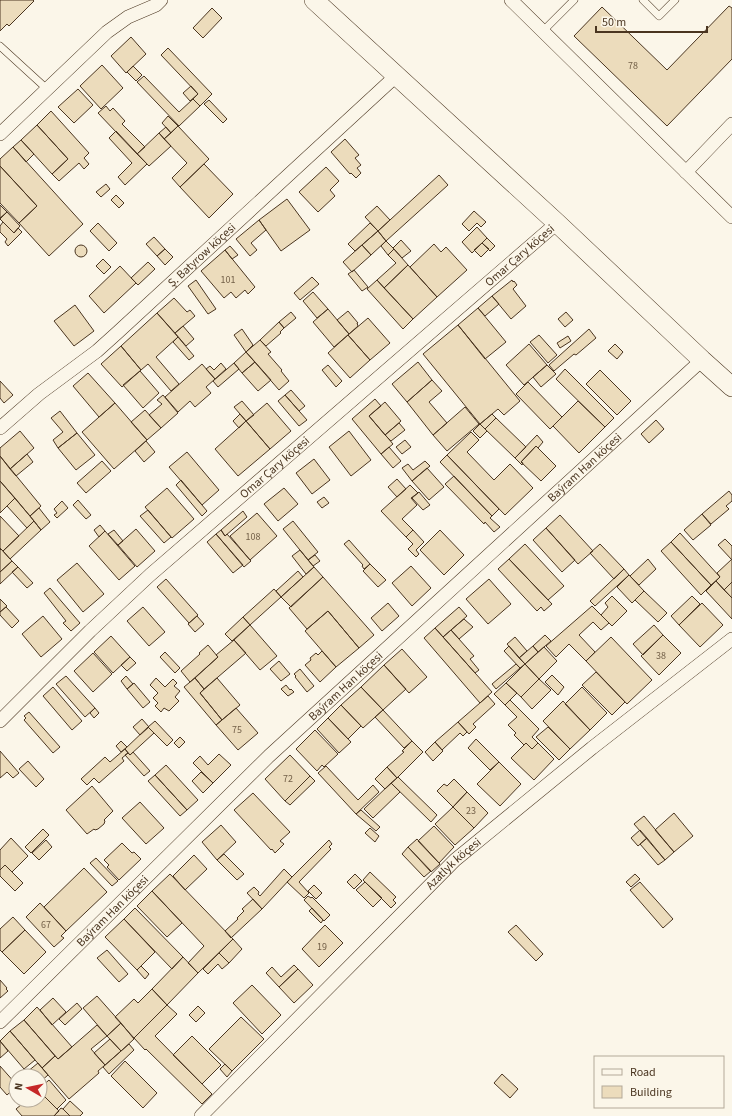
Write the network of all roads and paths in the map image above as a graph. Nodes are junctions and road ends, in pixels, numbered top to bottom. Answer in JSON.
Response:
{"nodes":[{"id":1,"x":161,"y":0,"type":"edge"},
{"id":2,"x":314,"y":0,"type":"edge"},
{"id":3,"x":511,"y":0,"type":"edge"},
{"id":4,"x":574,"y":0,"type":"edge"},
{"id":5,"x":643,"y":0,"type":"edge"},
{"id":6,"x":675,"y":0,"type":"edge"},
{"id":7,"x":543,"y":31,"type":"junction"},
{"id":8,"x":0,"y":46,"type":"edge"},
{"id":9,"x":397,"y":75,"type":"junction"},
{"id":10,"x":47,"y":89,"type":"junction"},
{"id":11,"x":732,"y":124,"type":"edge"},
{"id":12,"x":0,"y":134,"type":"edge"},
{"id":13,"x":686,"y":172,"type":"junction"},
{"id":14,"x":732,"y":217,"type":"edge"},
{"id":15,"x":557,"y":223,"type":"junction"},
{"id":16,"x":702,"y":360,"type":"junction"},
{"id":17,"x":732,"y":387,"type":"edge"},
{"id":18,"x":0,"y":428,"type":"edge"},
{"id":19,"x":732,"y":639,"type":"edge"},
{"id":20,"x":0,"y":722,"type":"edge"},
{"id":21,"x":0,"y":1022,"type":"edge"},
{"id":22,"x":201,"y":1116,"type":"edge"}],
"edges":[{"from":1,"to":10,"type":"street"},
{"from":2,"to":9,"type":"street"},
{"from":3,"to":7,"type":"street"},
{"from":4,"to":7,"type":"lane"},
{"from":5,"to":6,"type":"lane"},
{"from":7,"to":13,"type":"street"},
{"from":8,"to":10,"type":"lane"},
{"from":9,"to":15,"type":"street"},
{"from":9,"to":18,"type":"street","name":"Ş. Batyrow köçesi"},
{"from":10,"to":12,"type":"street"},
{"from":11,"to":13,"type":"street"},
{"from":13,"to":14,"type":"street"},
{"from":15,"to":16,"type":"street"},
{"from":15,"to":20,"type":"street","name":"Omar Çary köçesi"},
{"from":16,"to":17,"type":"street"},
{"from":16,"to":21,"type":"street","name":"Baýram Han köçesi"},
{"from":19,"to":22,"type":"street","name":"Azatlyk köçesi"}]}
